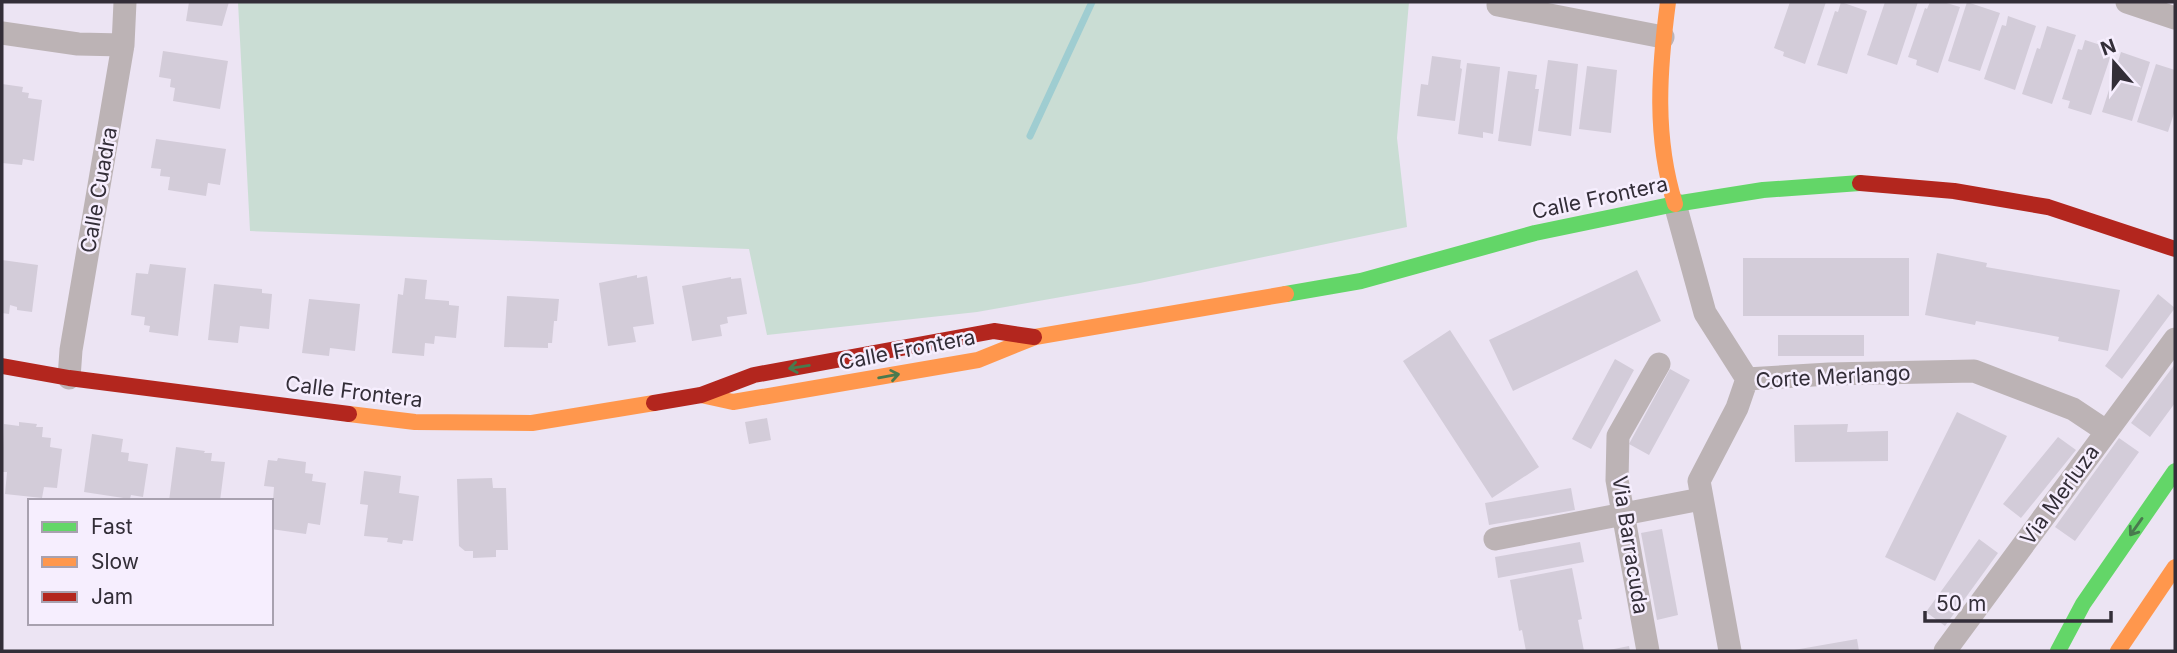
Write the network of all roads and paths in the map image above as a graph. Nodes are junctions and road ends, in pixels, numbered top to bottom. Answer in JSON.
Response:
{"nodes":[{"id":1,"x":125,"y":2,"type":"edge"},
{"id":2,"x":1668,"y":2,"type":"edge"},
{"id":3,"x":2127,"y":2,"type":"edge"},
{"id":4,"x":1498,"y":5,"type":"dead end"},
{"id":5,"x":2175,"y":18,"type":"edge"},
{"id":6,"x":2,"y":33,"type":"edge"},
{"id":7,"x":1663,"y":37,"type":"junction"},
{"id":8,"x":123,"y":45,"type":"junction"},
{"id":9,"x":1675,"y":204,"type":"junction"},
{"id":10,"x":2175,"y":248,"type":"edge"},
{"id":11,"x":1035,"y":337,"type":"junction"},
{"id":12,"x":2175,"y":339,"type":"edge"},
{"id":13,"x":1659,"y":364,"type":"dead end"},
{"id":14,"x":2,"y":366,"type":"edge"},
{"id":15,"x":69,"y":378,"type":"junction"},
{"id":16,"x":1747,"y":379,"type":"junction"},
{"id":17,"x":701,"y":396,"type":"junction"},
{"id":18,"x":2106,"y":431,"type":"junction"},
{"id":19,"x":2175,"y":471,"type":"edge"},
{"id":20,"x":1701,"y":499,"type":"junction"},
{"id":21,"x":1623,"y":516,"type":"junction"},
{"id":22,"x":1495,"y":539,"type":"dead end"},
{"id":23,"x":2175,"y":567,"type":"edge"},
{"id":24,"x":1648,"y":651,"type":"edge"},
{"id":25,"x":1730,"y":651,"type":"edge"},
{"id":26,"x":1945,"y":651,"type":"edge"},
{"id":27,"x":2058,"y":651,"type":"edge"},
{"id":28,"x":2118,"y":651,"type":"edge"}],
"edges":[{"from":1,"to":8,"type":"street","name":"Calle Cuadra"},
{"from":2,"to":7,"type":"street"},
{"from":3,"to":5,"type":"street"},
{"from":4,"to":7,"type":"street"},
{"from":6,"to":8,"type":"street"},
{"from":7,"to":9,"type":"street"},
{"from":8,"to":15,"type":"street","name":"Calle Cuadra"},
{"from":9,"to":10,"type":"street","name":"Calle Frontera"},
{"from":9,"to":11,"type":"street","name":"Calle Frontera"},
{"from":9,"to":16,"type":"street"},
{"from":17,"to":11,"type":"street","name":"Calle Frontera","one_way":true},
{"from":11,"to":17,"type":"street","name":"Calle Frontera","one_way":true},
{"from":12,"to":18,"type":"street","name":"Via Merluza"},
{"from":13,"to":21,"type":"street","name":"Via Barracuda"},
{"from":14,"to":15,"type":"street","name":"Calle Frontera"},
{"from":15,"to":17,"type":"street","name":"Calle Frontera"},
{"from":16,"to":18,"type":"street","name":"Corte Merlango"},
{"from":16,"to":20,"type":"street","name":"Corte Merlango"},
{"from":18,"to":26,"type":"street","name":"Via Merluza"},
{"from":19,"to":27,"type":"street","one_way":true},
{"from":20,"to":21,"type":"street"},
{"from":20,"to":25,"type":"street","name":"Corte Merlango"},
{"from":21,"to":22,"type":"street"},
{"from":21,"to":24,"type":"street","name":"Via Barracuda"},
{"from":23,"to":28,"type":"street"}]}
